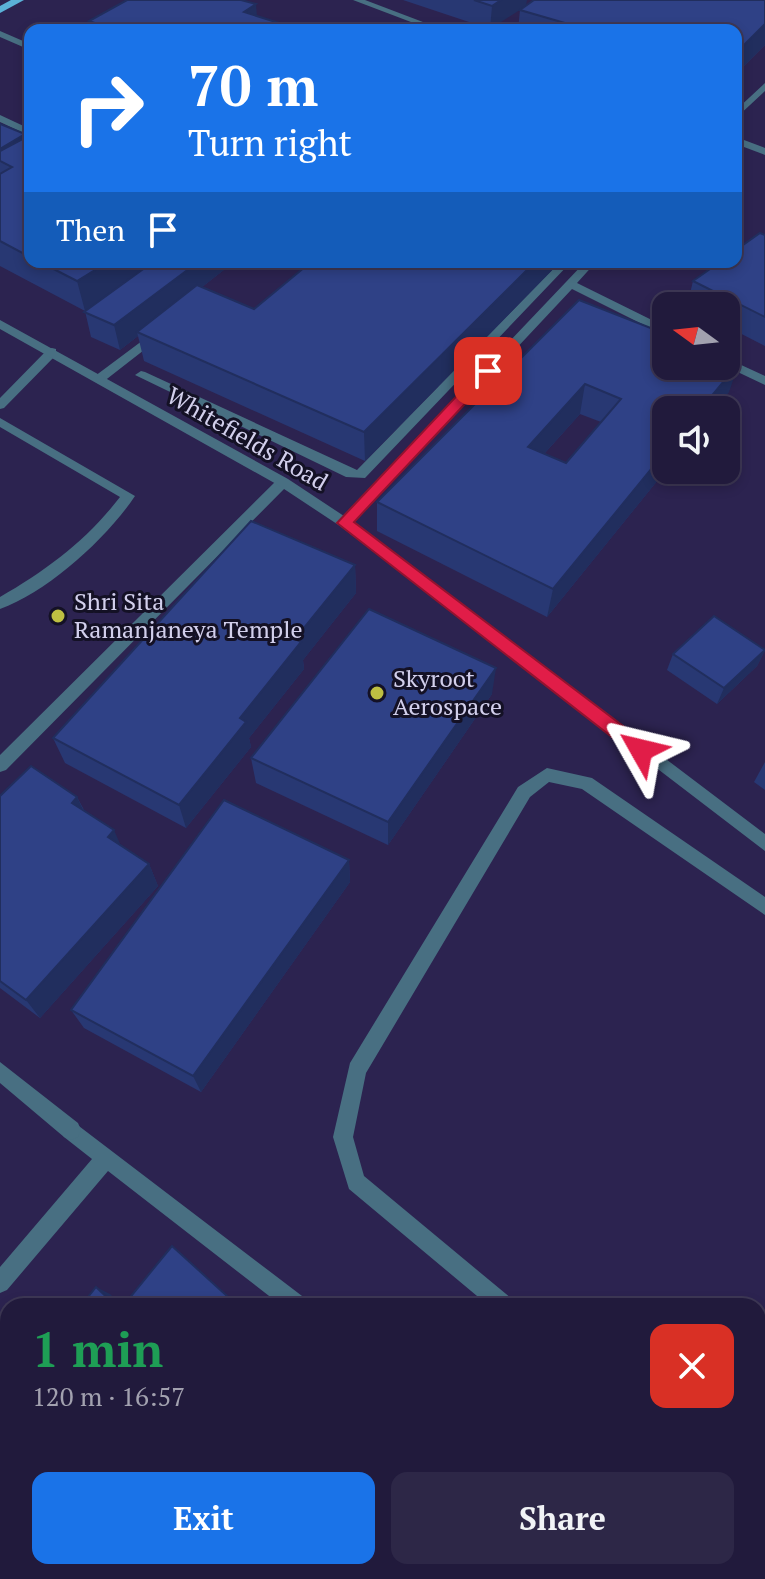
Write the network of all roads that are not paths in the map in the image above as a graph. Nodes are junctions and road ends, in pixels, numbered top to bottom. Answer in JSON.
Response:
{"nodes":[{"id":1,"x":19,"y":0,"type":"edge"},
{"id":2,"x":357,"y":0,"type":"edge"},
{"id":3,"x":0,"y":10,"type":"edge"},
{"id":4,"x":423,"y":24,"type":"edge"},
{"id":5,"x":0,"y":34,"type":"edge"},
{"id":6,"x":24,"y":44,"type":"edge"},
{"id":7,"x":765,"y":86,"type":"edge"},
{"id":8,"x":742,"y":109,"type":"edge"},
{"id":9,"x":0,"y":118,"type":"edge"},
{"id":10,"x":24,"y":130,"type":"edge"},
{"id":11,"x":742,"y":142,"type":"edge"},
{"id":12,"x":765,"y":152,"type":"edge"},
{"id":13,"x":742,"y":247,"type":"edge"},
{"id":14,"x":765,"y":257,"type":"edge"},
{"id":15,"x":560,"y":268,"type":"edge"},
{"id":16,"x":585,"y":268,"type":"edge"},
{"id":17,"x":570,"y":284,"type":"junction"},
{"id":18,"x":0,"y":324,"type":"edge"},
{"id":19,"x":652,"y":325,"type":"edge"},
{"id":20,"x":163,"y":329,"type":"edge"},
{"id":21,"x":52,"y":352,"type":"junction"},
{"id":22,"x":740,"y":369,"type":"edge"},
{"id":23,"x":141,"y":375,"type":"dead end"},
{"id":24,"x":99,"y":379,"type":"junction"},
{"id":25,"x":765,"y":381,"type":"edge"},
{"id":26,"x":0,"y":405,"type":"edge"},
{"id":27,"x":0,"y":422,"type":"edge"},
{"id":28,"x":283,"y":482,"type":"junction"},
{"id":29,"x":345,"y":523,"type":"junction"},
{"id":30,"x":0,"y":604,"type":"edge"},
{"id":31,"x":0,"y":765,"type":"edge"},
{"id":32,"x":765,"y":844,"type":"edge"},
{"id":33,"x":763,"y":903,"type":"edge"},
{"id":34,"x":0,"y":1071,"type":"edge"},
{"id":35,"x":105,"y":1159,"type":"junction"},
{"id":36,"x":0,"y":1283,"type":"edge"},
{"id":37,"x":289,"y":1298,"type":"edge"},
{"id":38,"x":495,"y":1298,"type":"edge"}],
"edges":[{"from":1,"to":3,"type":"main road"},
{"from":2,"to":4,"type":"street"},
{"from":5,"to":6,"type":"street"},
{"from":7,"to":8,"type":"street"},
{"from":9,"to":10,"type":"street"},
{"from":11,"to":12,"type":"street"},
{"from":13,"to":14,"type":"street"},
{"from":15,"to":23,"type":"street"},
{"from":16,"to":17,"type":"street"},
{"from":17,"to":19,"type":"street"},
{"from":17,"to":29,"type":"street"},
{"from":18,"to":21,"type":"street","name":"Whitefields Road"},
{"from":20,"to":24,"type":"street"},
{"from":21,"to":24,"type":"street","name":"Whitefields Road"},
{"from":21,"to":26,"type":"street"},
{"from":22,"to":25,"type":"street"},
{"from":24,"to":28,"type":"street","name":"Whitefields Road"},
{"from":27,"to":30,"type":"street"},
{"from":28,"to":29,"type":"street","name":"Whitefields Road"},
{"from":28,"to":31,"type":"street"},
{"from":29,"to":32,"type":"street","name":"Whitefields Road"},
{"from":33,"to":38,"type":"street"},
{"from":34,"to":35,"type":"street"},
{"from":35,"to":36,"type":"street"},
{"from":35,"to":37,"type":"street"}]}
